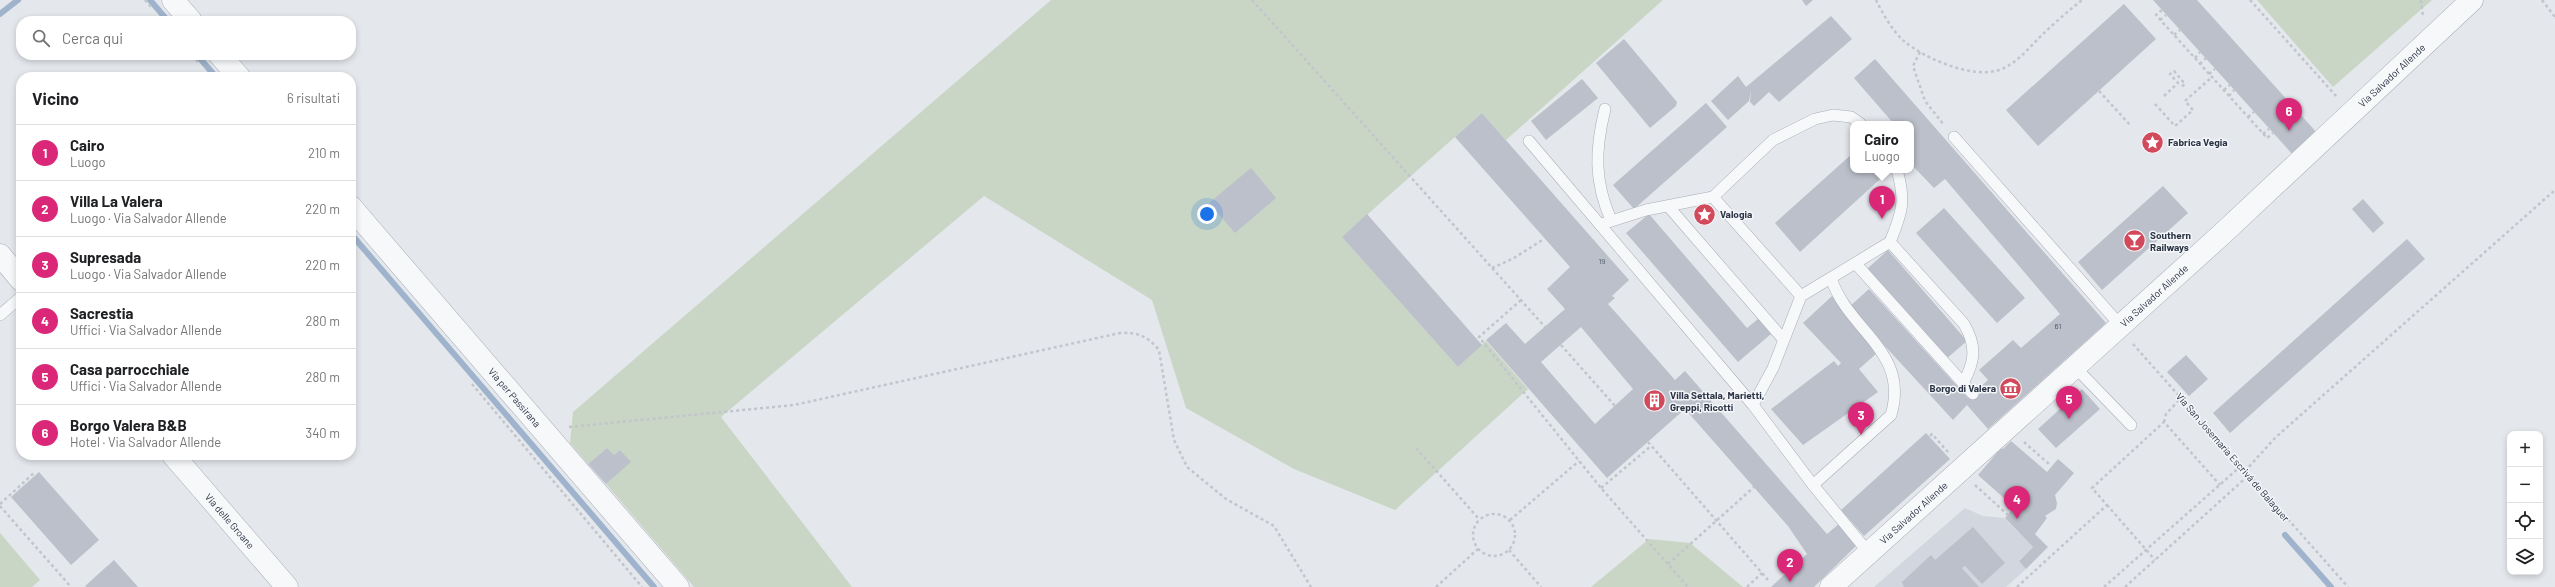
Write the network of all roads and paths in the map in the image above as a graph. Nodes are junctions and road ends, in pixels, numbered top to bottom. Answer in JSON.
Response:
{"nodes":[{"id":1,"x":173,"y":0,"type":"edge"},
{"id":2,"x":1252,"y":0,"type":"edge"},
{"id":3,"x":1876,"y":0,"type":"edge"},
{"id":4,"x":2082,"y":0,"type":"edge"},
{"id":5,"x":2250,"y":0,"type":"edge"},
{"id":6,"x":2472,"y":0,"type":"edge"},
{"id":7,"x":2542,"y":0,"type":"edge"},
{"id":8,"x":2162,"y":10,"type":"dead end"},
{"id":9,"x":2166,"y":15,"type":"dead end"},
{"id":10,"x":187,"y":16,"type":"edge"},
{"id":11,"x":2555,"y":17,"type":"edge"},
{"id":12,"x":2160,"y":20,"type":"junction"},
{"id":13,"x":2180,"y":30,"type":"dead end"},
{"id":14,"x":2174,"y":35,"type":"junction"},
{"id":15,"x":1920,"y":52,"type":"junction"},
{"id":16,"x":2200,"y":52,"type":"dead end"},
{"id":17,"x":2195,"y":58,"type":"junction"},
{"id":18,"x":2206,"y":58,"type":"dead end"},
{"id":19,"x":224,"y":60,"type":"edge"},
{"id":20,"x":2200,"y":64,"type":"junction"},
{"id":21,"x":2215,"y":69,"type":"dead end"},
{"id":22,"x":235,"y":72,"type":"edge"},
{"id":23,"x":2209,"y":74,"type":"junction"},
{"id":24,"x":2212,"y":77,"type":"junction"},
{"id":25,"x":2230,"y":85,"type":"dead end"},
{"id":26,"x":2180,"y":88,"type":"dead end"},
{"id":27,"x":2224,"y":90,"type":"junction"},
{"id":28,"x":2234,"y":90,"type":"dead end"},
{"id":29,"x":2099,"y":91,"type":"dead end"},
{"id":30,"x":2164,"y":96,"type":"dead end"},
{"id":31,"x":2229,"y":96,"type":"junction"},
{"id":32,"x":2155,"y":104,"type":"dead end"},
{"id":33,"x":1605,"y":109,"type":"dead end"},
{"id":34,"x":2254,"y":112,"type":"dead end"},
{"id":35,"x":2350,"y":112,"type":"junction"},
{"id":36,"x":2248,"y":117,"type":"junction"},
{"id":37,"x":1857,"y":121,"type":"edge"},
{"id":38,"x":2131,"y":126,"type":"dead end"},
{"id":39,"x":2269,"y":129,"type":"dead end"},
{"id":40,"x":2273,"y":133,"type":"dead end"},
{"id":41,"x":2263,"y":134,"type":"junction"},
{"id":42,"x":1954,"y":137,"type":"joint"},
{"id":43,"x":1529,"y":142,"type":"dead end"},
{"id":44,"x":1898,"y":173,"type":"edge"},
{"id":45,"x":2555,"y":190,"type":"edge"},
{"id":46,"x":1713,"y":198,"type":"junction"},
{"id":47,"x":1668,"y":206,"type":"junction"},
{"id":48,"x":356,"y":213,"type":"edge"},
{"id":49,"x":1606,"y":222,"type":"junction"},
{"id":50,"x":1544,"y":239,"type":"dead end"},
{"id":51,"x":1890,"y":242,"type":"junction"},
{"id":52,"x":0,"y":255,"type":"edge"},
{"id":53,"x":1856,"y":264,"type":"junction"},
{"id":54,"x":1492,"y":268,"type":"junction"},
{"id":55,"x":16,"y":274,"type":"edge"},
{"id":56,"x":1831,"y":278,"type":"junction"},
{"id":57,"x":1801,"y":296,"type":"junction"},
{"id":58,"x":1521,"y":300,"type":"junction"},
{"id":59,"x":16,"y":302,"type":"edge"},
{"id":60,"x":0,"y":316,"type":"edge"},
{"id":61,"x":2119,"y":326,"type":"junction"},
{"id":62,"x":1545,"y":327,"type":"dead end"},
{"id":63,"x":1782,"y":340,"type":"junction"},
{"id":64,"x":1561,"y":345,"type":"dead end"},
{"id":65,"x":2074,"y":366,"type":"junction"},
{"id":66,"x":467,"y":378,"type":"dead end"},
{"id":67,"x":1963,"y":383,"type":"junction"},
{"id":68,"x":1973,"y":394,"type":"dead end"},
{"id":69,"x":2181,"y":398,"type":"junction"},
{"id":70,"x":1753,"y":405,"type":"junction"},
{"id":71,"x":1615,"y":406,"type":"dead end"},
{"id":72,"x":2164,"y":422,"type":"junction"},
{"id":73,"x":2130,"y":425,"type":"dead end"},
{"id":74,"x":541,"y":429,"type":"junction"},
{"id":75,"x":2007,"y":429,"type":"junction"},
{"id":76,"x":1930,"y":436,"type":"dead end"},
{"id":77,"x":1648,"y":442,"type":"dead end"},
{"id":78,"x":1651,"y":446,"type":"junction"},
{"id":79,"x":1416,"y":448,"type":"dead end"},
{"id":80,"x":177,"y":460,"type":"edge"},
{"id":81,"x":1579,"y":461,"type":"junction"},
{"id":82,"x":2049,"y":464,"type":"dead end"},
{"id":83,"x":2241,"y":466,"type":"junction"},
{"id":84,"x":2245,"y":471,"type":"junction"},
{"id":85,"x":35,"y":472,"type":"dead end"},
{"id":86,"x":1966,"y":474,"type":"junction"},
{"id":87,"x":2249,"y":475,"type":"junction"},
{"id":88,"x":1813,"y":485,"type":"junction"},
{"id":89,"x":2220,"y":485,"type":"junction"},
{"id":90,"x":1754,"y":487,"type":"dead end"},
{"id":91,"x":1601,"y":488,"type":"junction"},
{"id":92,"x":2107,"y":504,"type":"junction"},
{"id":93,"x":0,"y":505,"type":"edge"},
{"id":94,"x":2008,"y":515,"type":"dead end"},
{"id":95,"x":1479,"y":519,"type":"junction"},
{"id":96,"x":1510,"y":520,"type":"junction"},
{"id":97,"x":1716,"y":520,"type":"junction"},
{"id":98,"x":1478,"y":549,"type":"junction"},
{"id":99,"x":1509,"y":550,"type":"junction"},
{"id":100,"x":2147,"y":550,"type":"junction"},
{"id":101,"x":1868,"y":552,"type":"junction"},
{"id":102,"x":2156,"y":560,"type":"junction"},
{"id":103,"x":1668,"y":564,"type":"junction"},
{"id":104,"x":1762,"y":573,"type":"junction"},
{"id":105,"x":1768,"y":580,"type":"dead end"},
{"id":106,"x":70,"y":587,"type":"edge"},
{"id":107,"x":286,"y":587,"type":"edge"},
{"id":108,"x":642,"y":587,"type":"edge"},
{"id":109,"x":678,"y":587,"type":"edge"},
{"id":110,"x":1311,"y":587,"type":"edge"},
{"id":111,"x":1436,"y":587,"type":"edge"},
{"id":112,"x":1541,"y":587,"type":"edge"},
{"id":113,"x":1688,"y":587,"type":"edge"},
{"id":114,"x":1747,"y":587,"type":"edge"},
{"id":115,"x":1831,"y":587,"type":"edge"},
{"id":116,"x":2017,"y":587,"type":"edge"},
{"id":117,"x":2104,"y":587,"type":"edge"},
{"id":118,"x":2125,"y":587,"type":"edge"},
{"id":119,"x":2348,"y":587,"type":"edge"}],
"edges":[{"from":1,"to":10,"type":"street"},
{"from":2,"to":54,"type":"path"},
{"from":3,"to":15,"type":"path"},
{"from":4,"to":15,"type":"path"},
{"from":5,"to":35,"type":"path"},
{"from":6,"to":35,"type":"street","name":"Via Salvador Allende"},
{"from":7,"to":11,"type":"path"},
{"from":8,"to":12,"type":"path"},
{"from":9,"to":12,"type":"path"},
{"from":12,"to":14,"type":"path"},
{"from":13,"to":14,"type":"path"},
{"from":14,"to":17,"type":"path"},
{"from":15,"to":42,"type":"path"},
{"from":16,"to":17,"type":"path"},
{"from":17,"to":20,"type":"path"},
{"from":18,"to":20,"type":"path"},
{"from":19,"to":22,"type":"street"},
{"from":20,"to":23,"type":"path"},
{"from":21,"to":23,"type":"path"},
{"from":23,"to":24,"type":"path"},
{"from":24,"to":27,"type":"path"},
{"from":24,"to":32,"type":"path"},
{"from":25,"to":27,"type":"path"},
{"from":26,"to":30,"type":"path"},
{"from":27,"to":31,"type":"path"},
{"from":28,"to":31,"type":"path"},
{"from":29,"to":38,"type":"path"},
{"from":31,"to":36,"type":"path"},
{"from":33,"to":49,"type":"lane"},
{"from":34,"to":36,"type":"path"},
{"from":35,"to":61,"type":"street","name":"Via Salvador Allende"},
{"from":36,"to":41,"type":"path"},
{"from":37,"to":46,"type":"lane"},
{"from":39,"to":41,"type":"path"},
{"from":40,"to":41,"type":"path"},
{"from":42,"to":61,"type":"lane"},
{"from":43,"to":49,"type":"lane"},
{"from":44,"to":51,"type":"lane"},
{"from":45,"to":84,"type":"path"},
{"from":46,"to":47,"type":"lane"},
{"from":46,"to":57,"type":"lane"},
{"from":47,"to":49,"type":"lane"},
{"from":47,"to":63,"type":"lane"},
{"from":48,"to":74,"type":"street","name":"Via per Passirana"},
{"from":49,"to":70,"type":"lane"},
{"from":50,"to":54,"type":"path"},
{"from":51,"to":53,"type":"lane"},
{"from":51,"to":67,"type":"lane"},
{"from":52,"to":55,"type":"street"},
{"from":53,"to":56,"type":"lane"},
{"from":53,"to":67,"type":"lane"},
{"from":54,"to":58,"type":"path"},
{"from":56,"to":57,"type":"lane"},
{"from":56,"to":88,"type":"lane"},
{"from":57,"to":63,"type":"lane"},
{"from":58,"to":62,"type":"path"},
{"from":58,"to":81,"type":"path"},
{"from":59,"to":60,"type":"lane"},
{"from":61,"to":65,"type":"street","name":"Via Salvador Allende"},
{"from":61,"to":69,"type":"path","name":"Via San Josemaría Escrivá de Balaguer"},
{"from":63,"to":70,"type":"lane"},
{"from":64,"to":71,"type":"path"},
{"from":65,"to":73,"type":"lane"},
{"from":65,"to":75,"type":"street","name":"Via Salvador Allende"},
{"from":66,"to":108,"type":"path"},
{"from":67,"to":68,"type":"lane"},
{"from":69,"to":72,"type":"path"},
{"from":69,"to":83,"type":"path","name":"Via San Josemaría Escrivá de Balaguer"},
{"from":70,"to":88,"type":"lane"},
{"from":72,"to":89,"type":"path"},
{"from":72,"to":92,"type":"path"},
{"from":74,"to":109,"type":"street","name":"Via per Passirana"},
{"from":74,"to":110,"type":"path"},
{"from":75,"to":82,"type":"path"},
{"from":75,"to":86,"type":"street","name":"Via Salvador Allende"},
{"from":76,"to":86,"type":"path"},
{"from":77,"to":78,"type":"path"},
{"from":78,"to":91,"type":"path"},
{"from":78,"to":97,"type":"path"},
{"from":79,"to":95,"type":"path"},
{"from":80,"to":107,"type":"street","name":"Via delle Groane"},
{"from":81,"to":91,"type":"path"},
{"from":81,"to":96,"type":"path"},
{"from":83,"to":84,"type":"path","name":"Via San Josemaría Escrivá de Balaguer"},
{"from":83,"to":89,"type":"path"},
{"from":84,"to":87,"type":"path","name":"Via San Josemaría Escrivá de Balaguer"},
{"from":85,"to":93,"type":"path"},
{"from":86,"to":94,"type":"path"},
{"from":86,"to":101,"type":"street","name":"Via Salvador Allende"},
{"from":87,"to":102,"type":"path"},
{"from":87,"to":119,"type":"path","name":"Via San Josemaría Escrivá de Balaguer"},
{"from":88,"to":101,"type":"lane"},
{"from":89,"to":100,"type":"path"},
{"from":90,"to":97,"type":"path"},
{"from":91,"to":103,"type":"path"},
{"from":92,"to":100,"type":"path"},
{"from":92,"to":116,"type":"path"},
{"from":93,"to":106,"type":"path"},
{"from":95,"to":96,"type":"path"},
{"from":95,"to":98,"type":"path"},
{"from":96,"to":99,"type":"path"},
{"from":97,"to":103,"type":"path"},
{"from":97,"to":104,"type":"path"},
{"from":98,"to":99,"type":"path"},
{"from":98,"to":111,"type":"path"},
{"from":99,"to":112,"type":"path"},
{"from":100,"to":102,"type":"path"},
{"from":100,"to":117,"type":"path"},
{"from":101,"to":115,"type":"street","name":"Via Salvador Allende"},
{"from":102,"to":118,"type":"path"},
{"from":103,"to":113,"type":"path"},
{"from":104,"to":105,"type":"path"},
{"from":104,"to":114,"type":"path"}]}
